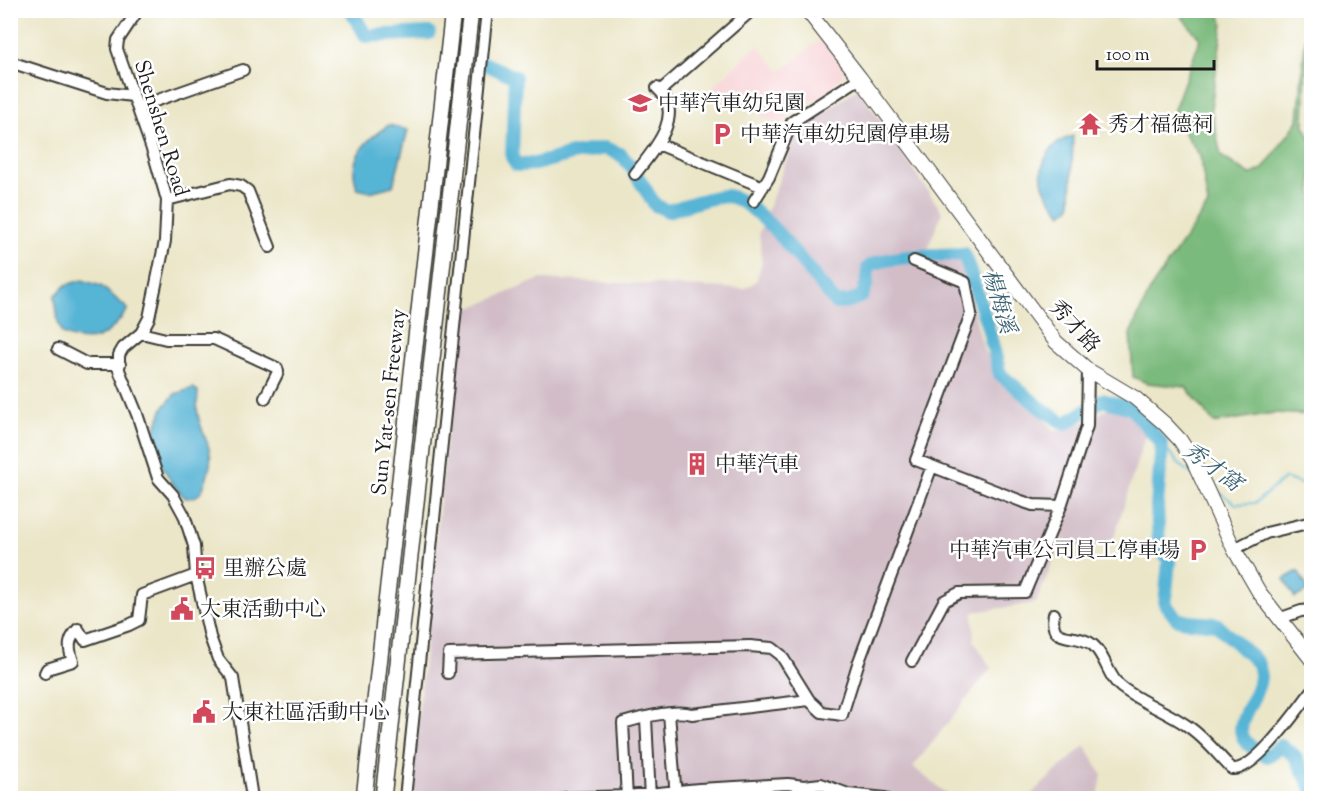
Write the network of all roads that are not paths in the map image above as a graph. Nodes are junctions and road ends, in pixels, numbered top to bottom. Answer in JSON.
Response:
{"nodes":[{"id":1,"x":138,"y":10,"type":"edge"},
{"id":2,"x":453,"y":10,"type":"edge"},
{"id":3,"x":471,"y":10,"type":"edge"},
{"id":4,"x":487,"y":10,"type":"edge"},
{"id":5,"x":752,"y":10,"type":"edge"},
{"id":6,"x":807,"y":10,"type":"edge"},
{"id":7,"x":10,"y":62,"type":"edge"},
{"id":8,"x":243,"y":70,"type":"dead end"},
{"id":9,"x":860,"y":78,"type":"junction"},
{"id":10,"x":133,"y":96,"type":"junction"},
{"id":11,"x":138,"y":107,"type":"junction"},
{"id":12,"x":658,"y":144,"type":"junction"},
{"id":13,"x":635,"y":174,"type":"dead end"},
{"id":14,"x":763,"y":187,"type":"junction"},
{"id":15,"x":167,"y":200,"type":"junction"},
{"id":16,"x":754,"y":201,"type":"dead end"},
{"id":17,"x":270,"y":247,"type":"dead end"},
{"id":18,"x":914,"y":261,"type":"dead end"},
{"id":19,"x":141,"y":333,"type":"junction"},
{"id":20,"x":58,"y":349,"type":"dead end"},
{"id":21,"x":120,"y":364,"type":"junction"},
{"id":22,"x":1088,"y":370,"type":"junction"},
{"id":23,"x":265,"y":398,"type":"dead end"},
{"id":24,"x":932,"y":466,"type":"junction"},
{"id":25,"x":1061,"y":506,"type":"junction"},
{"id":26,"x":1311,"y":522,"type":"edge"},
{"id":27,"x":1234,"y":549,"type":"junction"},
{"id":28,"x":196,"y":575,"type":"junction"},
{"id":29,"x":1311,"y":610,"type":"edge"},
{"id":30,"x":1054,"y":614,"type":"dead end"},
{"id":31,"x":1281,"y":618,"type":"junction"},
{"id":32,"x":1311,"y":660,"type":"edge"},
{"id":33,"x":912,"y":661,"type":"dead end"},
{"id":34,"x":45,"y":673,"type":"dead end"},
{"id":35,"x":448,"y":673,"type":"dead end"},
{"id":36,"x":1311,"y":691,"type":"edge"},
{"id":37,"x":809,"y":700,"type":"junction"},
{"id":38,"x":669,"y":714,"type":"junction"},
{"id":39,"x":646,"y":718,"type":"junction"},
{"id":40,"x":804,"y":786,"type":"junction"},
{"id":41,"x":675,"y":795,"type":"edge"},
{"id":42,"x":650,"y":796,"type":"edge"},
{"id":43,"x":627,"y":797,"type":"edge"},
{"id":44,"x":252,"y":798,"type":"edge"},
{"id":45,"x":364,"y":798,"type":"edge"},
{"id":46,"x":383,"y":798,"type":"edge"},
{"id":47,"x":405,"y":798,"type":"edge"},
{"id":48,"x":566,"y":798,"type":"edge"},
{"id":49,"x":802,"y":798,"type":"edge"},
{"id":50,"x":885,"y":798,"type":"edge"}],
"edges":[{"from":1,"to":10,"type":"street","name":"Shenshen Road"},
{"from":2,"to":45,"type":"highway","name":"Sun Yat-sen Freeway"},
{"from":3,"to":46,"type":"highway","name":"Sun Yat-sen Freeway"},
{"from":4,"to":47,"type":"street"},
{"from":5,"to":12,"type":"street"},
{"from":6,"to":9,"type":"main road","name":"秀才路"},
{"from":7,"to":10,"type":"street"},
{"from":8,"to":11,"type":"street"},
{"from":9,"to":14,"type":"street"},
{"from":9,"to":22,"type":"main road","name":"秀才路"},
{"from":10,"to":11,"type":"street","name":"Shenshen Road"},
{"from":11,"to":15,"type":"street","name":"Shenshen Road"},
{"from":12,"to":13,"type":"street"},
{"from":12,"to":14,"type":"street"},
{"from":14,"to":16,"type":"street"},
{"from":15,"to":17,"type":"street"},
{"from":15,"to":19,"type":"street","name":"Shenshen Road"},
{"from":18,"to":24,"type":"street"},
{"from":19,"to":21,"type":"street","name":"Shenshen Road"},
{"from":19,"to":23,"type":"street"},
{"from":20,"to":21,"type":"street"},
{"from":21,"to":28,"type":"street"},
{"from":22,"to":25,"type":"street"},
{"from":22,"to":27,"type":"main road","name":"秀才路"},
{"from":24,"to":25,"type":"street"},
{"from":24,"to":37,"type":"street"},
{"from":25,"to":33,"type":"street"},
{"from":26,"to":27,"type":"street"},
{"from":27,"to":31,"type":"main road","name":"秀才路"},
{"from":28,"to":34,"type":"street"},
{"from":28,"to":44,"type":"street"},
{"from":29,"to":31,"type":"street"},
{"from":30,"to":36,"type":"street"},
{"from":31,"to":32,"type":"main road","name":"秀才路"},
{"from":35,"to":37,"type":"street"},
{"from":37,"to":38,"type":"street"},
{"from":38,"to":39,"type":"street"},
{"from":38,"to":41,"type":"street"},
{"from":39,"to":42,"type":"street"},
{"from":39,"to":43,"type":"street"},
{"from":40,"to":41,"type":"street"},
{"from":40,"to":49,"type":"street"},
{"from":40,"to":50,"type":"street"},
{"from":41,"to":42,"type":"street"},
{"from":42,"to":43,"type":"street"},
{"from":43,"to":48,"type":"street"}]}
